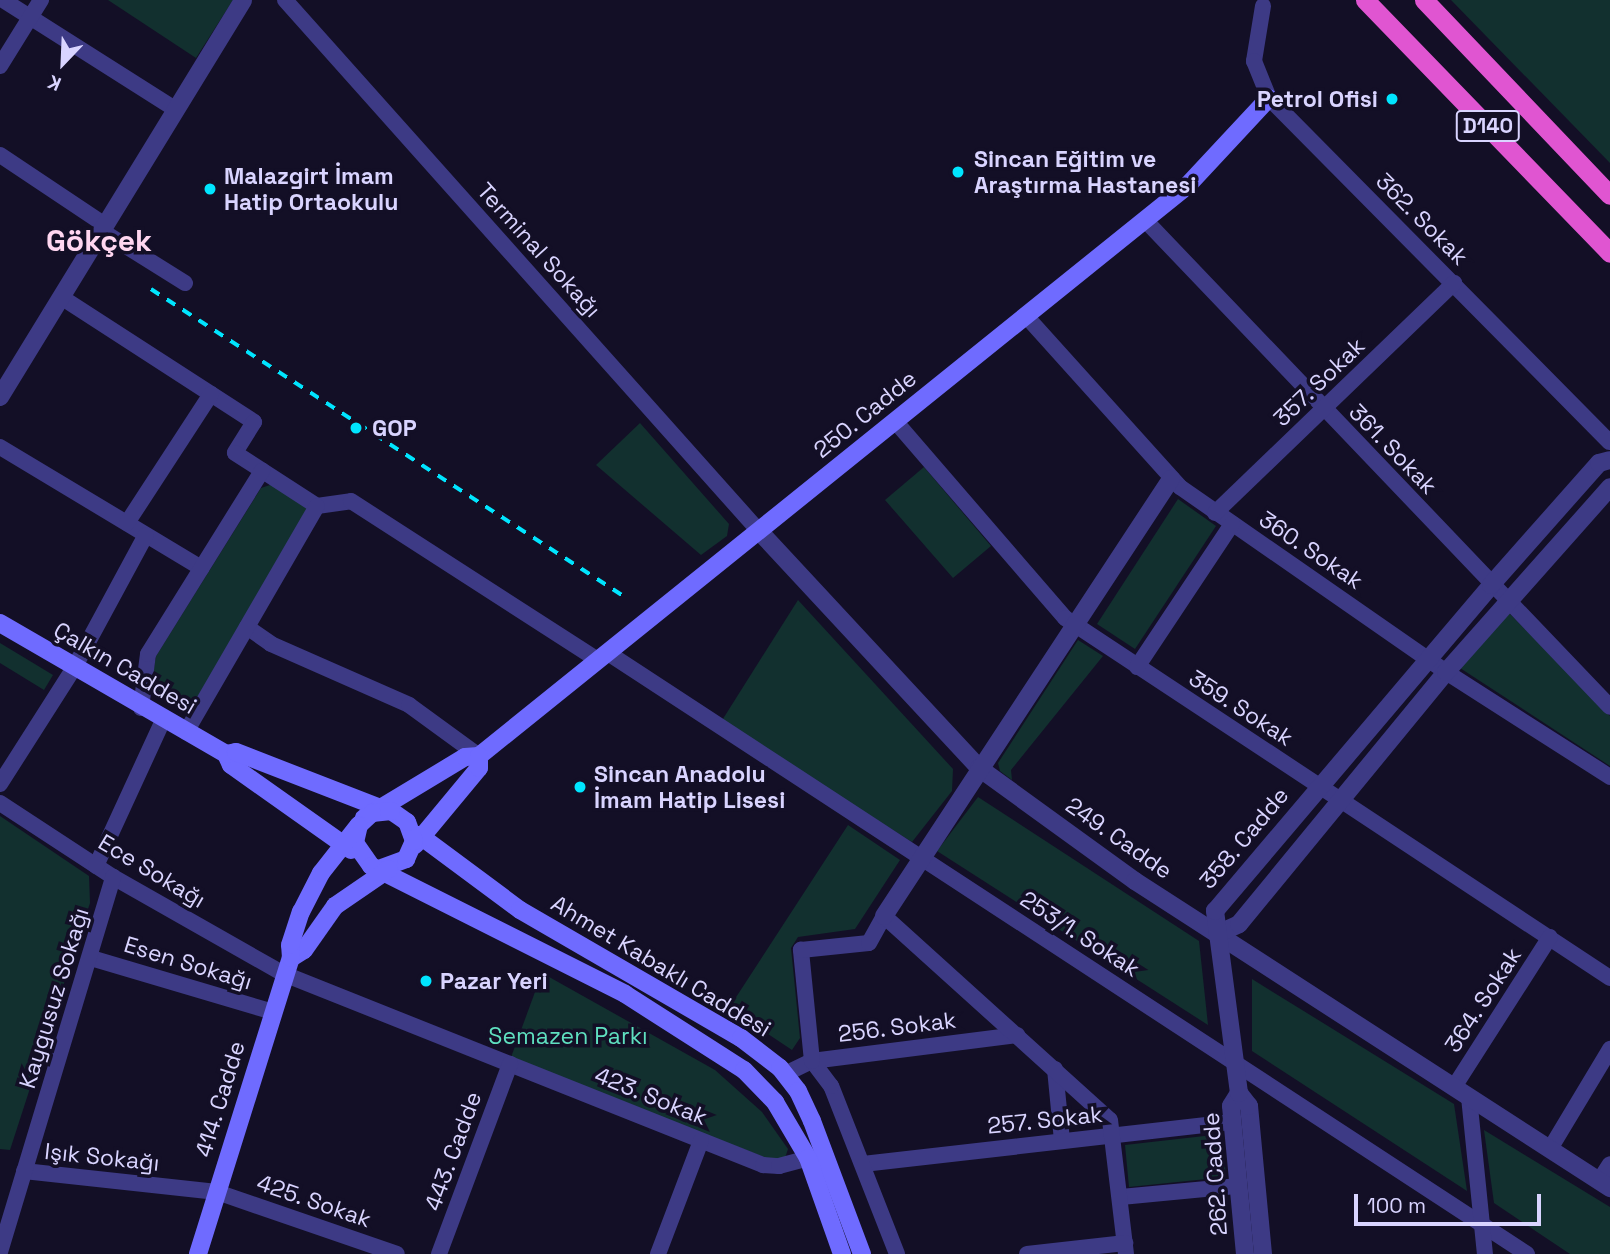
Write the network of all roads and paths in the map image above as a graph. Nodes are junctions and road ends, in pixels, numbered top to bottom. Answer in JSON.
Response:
{"nodes":[{"id":1,"x":3,"y":0,"type":"edge"},
{"id":2,"x":41,"y":0,"type":"edge"},
{"id":3,"x":243,"y":0,"type":"edge"},
{"id":4,"x":285,"y":0,"type":"edge"},
{"id":5,"x":1365,"y":0,"type":"edge"},
{"id":6,"x":1424,"y":0,"type":"edge"},
{"id":7,"x":1265,"y":2,"type":"edge"},
{"id":8,"x":30,"y":18,"type":"junction"},
{"id":9,"x":0,"y":66,"type":"edge"},
{"id":10,"x":1269,"y":97,"type":"junction"},
{"id":11,"x":176,"y":110,"type":"junction"},
{"id":12,"x":0,"y":155,"type":"edge"},
{"id":13,"x":1610,"y":195,"type":"edge"},
{"id":14,"x":1145,"y":220,"type":"junction"},
{"id":15,"x":104,"y":228,"type":"junction"},
{"id":16,"x":1610,"y":253,"type":"edge"},
{"id":17,"x":185,"y":283,"type":"dead end"},
{"id":18,"x":1454,"y":283,"type":"junction"},
{"id":19,"x":61,"y":297,"type":"junction"},
{"id":20,"x":1026,"y":316,"type":"junction"},
{"id":21,"x":211,"y":394,"type":"junction"},
{"id":22,"x":0,"y":397,"type":"edge"},
{"id":23,"x":1324,"y":409,"type":"junction"},
{"id":24,"x":895,"y":421,"type":"junction"},
{"id":25,"x":1610,"y":442,"type":"edge"},
{"id":26,"x":0,"y":447,"type":"edge"},
{"id":27,"x":1610,"y":460,"type":"edge"},
{"id":28,"x":262,"y":471,"type":"junction"},
{"id":29,"x":1171,"y":478,"type":"junction"},
{"id":30,"x":1610,"y":487,"type":"edge"},
{"id":31,"x":317,"y":506,"type":"junction"},
{"id":32,"x":1215,"y":513,"type":"junction"},
{"id":33,"x":127,"y":523,"type":"junction"},
{"id":34,"x":1232,"y":524,"type":"junction"},
{"id":35,"x":759,"y":531,"type":"junction"},
{"id":36,"x":146,"y":535,"type":"junction"},
{"id":37,"x":201,"y":568,"type":"junction"},
{"id":38,"x":1491,"y":585,"type":"junction"},
{"id":39,"x":1509,"y":600,"type":"junction"},
{"id":40,"x":0,"y":623,"type":"edge"},
{"id":41,"x":1074,"y":625,"type":"junction"},
{"id":42,"x":247,"y":626,"type":"junction"},
{"id":43,"x":603,"y":656,"type":"junction"},
{"id":44,"x":1429,"y":657,"type":"junction"},
{"id":45,"x":74,"y":667,"type":"junction"},
{"id":46,"x":1138,"y":667,"type":"junction"},
{"id":47,"x":1446,"y":672,"type":"junction"},
{"id":48,"x":1610,"y":707,"type":"edge"},
{"id":49,"x":141,"y":708,"type":"junction"},
{"id":50,"x":163,"y":720,"type":"junction"},
{"id":51,"x":186,"y":732,"type":"junction"},
{"id":52,"x":226,"y":754,"type":"junction"},
{"id":53,"x":479,"y":756,"type":"junction"},
{"id":54,"x":979,"y":768,"type":"junction"},
{"id":55,"x":1610,"y":777,"type":"edge"},
{"id":56,"x":0,"y":784,"type":"edge"},
{"id":57,"x":1319,"y":787,"type":"junction"},
{"id":58,"x":1340,"y":801,"type":"junction"},
{"id":59,"x":0,"y":803,"type":"edge"},
{"id":60,"x":373,"y":815,"type":"junction"},
{"id":61,"x":342,"y":843,"type":"junction"},
{"id":62,"x":416,"y":843,"type":"junction"},
{"id":63,"x":921,"y":857,"type":"junction"},
{"id":64,"x":363,"y":860,"type":"junction"},
{"id":65,"x":96,"y":866,"type":"junction"},
{"id":66,"x":384,"y":869,"type":"junction"},
{"id":67,"x":113,"y":877,"type":"junction"},
{"id":68,"x":884,"y":916,"type":"junction"},
{"id":69,"x":1217,"y":934,"type":"junction"},
{"id":70,"x":1550,"y":937,"type":"junction"},
{"id":71,"x":91,"y":958,"type":"junction"},
{"id":72,"x":288,"y":966,"type":"junction"},
{"id":73,"x":1610,"y":978,"type":"edge"},
{"id":74,"x":273,"y":1012,"type":"junction"},
{"id":75,"x":1017,"y":1035,"type":"junction"},
{"id":76,"x":1610,"y":1049,"type":"edge"},
{"id":77,"x":813,"y":1061,"type":"junction"},
{"id":78,"x":1235,"y":1062,"type":"junction"},
{"id":79,"x":510,"y":1064,"type":"junction"},
{"id":80,"x":1055,"y":1069,"type":"junction"},
{"id":81,"x":785,"y":1074,"type":"junction"},
{"id":82,"x":1454,"y":1087,"type":"junction"},
{"id":83,"x":766,"y":1090,"type":"junction"},
{"id":84,"x":1239,"y":1093,"type":"junction"},
{"id":85,"x":1469,"y":1097,"type":"junction"},
{"id":86,"x":1233,"y":1122,"type":"junction"},
{"id":87,"x":1115,"y":1135,"type":"junction"},
{"id":88,"x":701,"y":1141,"type":"junction"},
{"id":89,"x":1062,"y":1141,"type":"junction"},
{"id":90,"x":1550,"y":1149,"type":"junction"},
{"id":91,"x":808,"y":1158,"type":"junction"},
{"id":92,"x":863,"y":1164,"type":"junction"},
{"id":93,"x":1610,"y":1164,"type":"edge"},
{"id":94,"x":24,"y":1171,"type":"junction"},
{"id":95,"x":1604,"y":1185,"type":"edge"},
{"id":96,"x":1238,"y":1186,"type":"junction"},
{"id":97,"x":217,"y":1192,"type":"junction"},
{"id":98,"x":1121,"y":1197,"type":"junction"},
{"id":99,"x":1482,"y":1224,"type":"junction"},
{"id":100,"x":1126,"y":1249,"type":"edge"},
{"id":101,"x":0,"y":1252,"type":"edge"},
{"id":102,"x":198,"y":1254,"type":"edge"},
{"id":103,"x":397,"y":1254,"type":"edge"},
{"id":104,"x":439,"y":1254,"type":"edge"},
{"id":105,"x":658,"y":1254,"type":"edge"},
{"id":106,"x":842,"y":1254,"type":"edge"},
{"id":107,"x":862,"y":1254,"type":"edge"},
{"id":108,"x":897,"y":1254,"type":"edge"},
{"id":109,"x":1027,"y":1254,"type":"edge"},
{"id":110,"x":1245,"y":1254,"type":"edge"},
{"id":111,"x":1263,"y":1254,"type":"edge"},
{"id":112,"x":1485,"y":1254,"type":"edge"},
{"id":113,"x":1527,"y":1254,"type":"edge"}],
"edges":[{"from":1,"to":8,"type":"street"},
{"from":2,"to":8,"type":"street"},
{"from":3,"to":11,"type":"street"},
{"from":4,"to":35,"type":"street","name":"Terminal Sokağı"},
{"from":5,"to":16,"type":"highway","number":"D140"},
{"from":6,"to":13,"type":"highway","number":"D140"},
{"from":7,"to":10,"type":"street","name":"362. Sokak"},
{"from":8,"to":9,"type":"street"},
{"from":8,"to":11,"type":"street"},
{"from":10,"to":14,"type":"main road","name":"250. Cadde"},
{"from":10,"to":18,"type":"street","name":"362. Sokak"},
{"from":11,"to":15,"type":"street"},
{"from":12,"to":15,"type":"street"},
{"from":14,"to":20,"type":"main road","name":"250. Cadde"},
{"from":14,"to":23,"type":"street","name":"361. Sokak"},
{"from":15,"to":17,"type":"street"},
{"from":15,"to":19,"type":"street"},
{"from":18,"to":23,"type":"street","name":"357. Sokak"},
{"from":18,"to":25,"type":"street","name":"362. Sokak"},
{"from":19,"to":21,"type":"street"},
{"from":19,"to":22,"type":"street"},
{"from":20,"to":24,"type":"main road","name":"250. Cadde"},
{"from":20,"to":29,"type":"street","name":"360. Sokak"},
{"from":21,"to":28,"type":"street"},
{"from":21,"to":33,"type":"street"},
{"from":23,"to":32,"type":"street","name":"357. Sokak"},
{"from":23,"to":38,"type":"street","name":"361. Sokak"},
{"from":24,"to":35,"type":"main road","name":"250. Cadde"},
{"from":24,"to":41,"type":"street","name":"359. Sokak"},
{"from":26,"to":33,"type":"street"},
{"from":27,"to":38,"type":"street","name":"358. Cadde"},
{"from":28,"to":31,"type":"street"},
{"from":28,"to":37,"type":"street"},
{"from":29,"to":32,"type":"street","name":"360. Sokak"},
{"from":29,"to":41,"type":"street"},
{"from":30,"to":39,"type":"street"},
{"from":31,"to":42,"type":"street"},
{"from":31,"to":43,"type":"street","name":"253/1. Sokak"},
{"from":32,"to":34,"type":"street","name":"360. Sokak"},
{"from":33,"to":36,"type":"street"},
{"from":34,"to":44,"type":"street","name":"360. Sokak"},
{"from":34,"to":46,"type":"street"},
{"from":35,"to":43,"type":"main road","name":"250. Cadde"},
{"from":35,"to":54,"type":"street","name":"249. Cadde"},
{"from":36,"to":37,"type":"street"},
{"from":36,"to":45,"type":"street"},
{"from":37,"to":49,"type":"street"},
{"from":38,"to":39,"type":"street","name":"361. Sokak"},
{"from":38,"to":44,"type":"street","name":"358. Cadde"},
{"from":39,"to":47,"type":"street"},
{"from":39,"to":48,"type":"street","name":"361. Sokak"},
{"from":40,"to":45,"type":"main road","name":"Çalkın Caddesi"},
{"from":41,"to":46,"type":"street","name":"359. Sokak"},
{"from":41,"to":54,"type":"street"},
{"from":42,"to":51,"type":"street"},
{"from":42,"to":53,"type":"street"},
{"from":43,"to":53,"type":"main road","name":"250. Cadde"},
{"from":43,"to":63,"type":"street","name":"253/1. Sokak"},
{"from":44,"to":47,"type":"street","name":"360. Sokak"},
{"from":44,"to":57,"type":"street","name":"358. Cadde"},
{"from":45,"to":49,"type":"main road","name":"Çalkın Caddesi"},
{"from":45,"to":56,"type":"street"},
{"from":46,"to":57,"type":"street","name":"359. Sokak"},
{"from":47,"to":55,"type":"street","name":"360. Sokak"},
{"from":47,"to":58,"type":"street"},
{"from":49,"to":50,"type":"main road","name":"Çalkın Caddesi"},
{"from":50,"to":51,"type":"main road","name":"Çalkın Caddesi"},
{"from":50,"to":65,"type":"street"},
{"from":51,"to":52,"type":"main road","name":"Çalkın Caddesi"},
{"from":52,"to":60,"type":"main road","name":"Çalkın Caddesi"},
{"from":52,"to":61,"type":"main road","name":"Çalkın Caddesi"},
{"from":53,"to":60,"type":"main road","name":"250. Cadde"},
{"from":53,"to":62,"type":"main road","name":"250. Cadde"},
{"from":54,"to":63,"type":"street"},
{"from":54,"to":69,"type":"street","name":"249. Cadde"},
{"from":57,"to":58,"type":"street","name":"359. Sokak"},
{"from":57,"to":69,"type":"street","name":"358. Cadde"},
{"from":58,"to":69,"type":"street"},
{"from":58,"to":70,"type":"street","name":"359. Sokak"},
{"from":59,"to":65,"type":"street","name":"Ece Sokağı"},
{"from":60,"to":61,"type":"main road","name":"414. Cadde"},
{"from":60,"to":62,"type":"main road"},
{"from":60,"to":64,"type":"main road"},
{"from":61,"to":64,"type":"main road","name":"Çalkın Caddesi"},
{"from":61,"to":72,"type":"main road","name":"414. Cadde"},
{"from":62,"to":66,"type":"main road","name":"250. Cadde"},
{"from":62,"to":81,"type":"main road","name":"Ahmet Kabaklı Caddesi"},
{"from":63,"to":68,"type":"street"},
{"from":63,"to":78,"type":"street","name":"253/1. Sokak"},
{"from":64,"to":66,"type":"main road","name":"Ahmet Kabaklı Caddesi"},
{"from":65,"to":67,"type":"street","name":"Ece Sokağı"},
{"from":66,"to":72,"type":"main road","name":"414. Cadde"},
{"from":66,"to":83,"type":"main road","name":"Ahmet Kabaklı Caddesi"},
{"from":67,"to":71,"type":"street","name":"Kaygusuz Sokağı"},
{"from":67,"to":72,"type":"street","name":"Ece Sokağı"},
{"from":68,"to":75,"type":"street"},
{"from":68,"to":77,"type":"street"},
{"from":69,"to":78,"type":"street","name":"262. Cadde"},
{"from":69,"to":82,"type":"street","name":"249. Cadde"},
{"from":70,"to":73,"type":"street","name":"359. Sokak"},
{"from":70,"to":82,"type":"street","name":"364. Sokak"},
{"from":71,"to":74,"type":"street","name":"Esen Sokağı"},
{"from":71,"to":94,"type":"street","name":"Kaygusuz Sokağı"},
{"from":72,"to":74,"type":"main road","name":"414. Cadde"},
{"from":72,"to":79,"type":"street","name":"423. Sokak"},
{"from":74,"to":97,"type":"main road","name":"414. Cadde"},
{"from":75,"to":77,"type":"street","name":"256. Sokak"},
{"from":75,"to":80,"type":"street"},
{"from":76,"to":90,"type":"street"},
{"from":77,"to":81,"type":"street","name":"256. Sokak"},
{"from":77,"to":92,"type":"street"},
{"from":78,"to":84,"type":"street","name":"262. Cadde"},
{"from":78,"to":99,"type":"street","name":"253/1. Sokak"},
{"from":79,"to":88,"type":"street","name":"423. Sokak"},
{"from":79,"to":104,"type":"street","name":"443. Cadde"},
{"from":80,"to":87,"type":"street"},
{"from":80,"to":89,"type":"street"},
{"from":81,"to":83,"type":"main road"},
{"from":81,"to":107,"type":"main road","name":"Ahmet Kabaklı Caddesi"},
{"from":82,"to":85,"type":"street","name":"249. Cadde"},
{"from":83,"to":91,"type":"main road","name":"Ahmet Kabaklı Caddesi"},
{"from":84,"to":86,"type":"street","name":"262. Cadde"},
{"from":84,"to":111,"type":"street","name":"262. Cadde"},
{"from":85,"to":90,"type":"street","name":"249. Cadde"},
{"from":85,"to":99,"type":"street"},
{"from":86,"to":87,"type":"street","name":"257. Sokak"},
{"from":86,"to":96,"type":"street","name":"262. Cadde"},
{"from":87,"to":89,"type":"street","name":"257. Sokak"},
{"from":87,"to":98,"type":"street"},
{"from":88,"to":91,"type":"street","name":"423. Sokak"},
{"from":88,"to":105,"type":"street"},
{"from":89,"to":92,"type":"street","name":"257. Sokak"},
{"from":90,"to":95,"type":"street","name":"249. Cadde"},
{"from":91,"to":106,"type":"main road","name":"Ahmet Kabaklı Caddesi"},
{"from":92,"to":108,"type":"street"},
{"from":93,"to":95,"type":"street"},
{"from":94,"to":97,"type":"street","name":"Işık Sokağı"},
{"from":94,"to":101,"type":"street","name":"Kaygusuz Sokağı"},
{"from":96,"to":98,"type":"street"},
{"from":96,"to":110,"type":"street","name":"262. Cadde"},
{"from":97,"to":102,"type":"main road","name":"414. Cadde"},
{"from":97,"to":103,"type":"street","name":"425. Sokak"},
{"from":98,"to":100,"type":"street"},
{"from":99,"to":112,"type":"street"},
{"from":99,"to":113,"type":"street","name":"253/1. Sokak"},
{"from":100,"to":109,"type":"street"}]}
